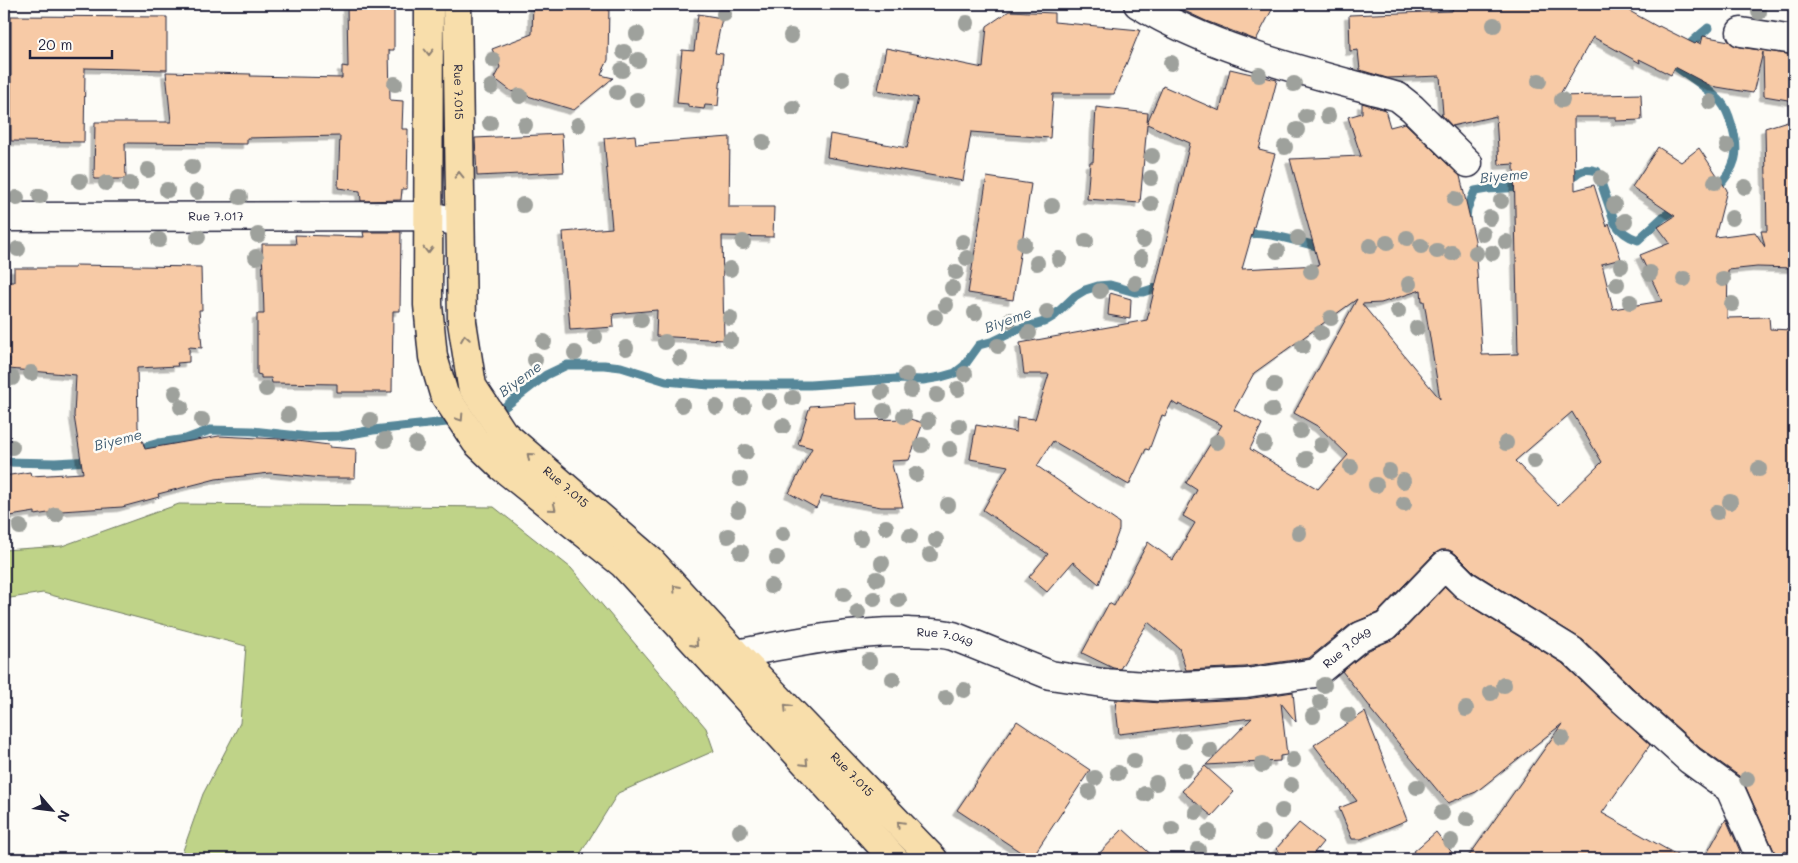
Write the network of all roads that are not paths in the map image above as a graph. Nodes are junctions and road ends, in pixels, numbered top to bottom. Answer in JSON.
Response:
{"nodes":[{"id":1,"x":428,"y":4,"type":"edge"},
{"id":2,"x":457,"y":4,"type":"edge"},
{"id":3,"x":1138,"y":4,"type":"edge"},
{"id":4,"x":1741,"y":32,"type":"dead end"},
{"id":5,"x":1794,"y":40,"type":"edge"},
{"id":6,"x":1468,"y":163,"type":"dead end"},
{"id":7,"x":428,"y":216,"type":"junction"},
{"id":8,"x":4,"y":218,"type":"edge"},
{"id":9,"x":460,"y":222,"type":"junction"},
{"id":10,"x":736,"y":654,"type":"junction"},
{"id":11,"x":894,"y":859,"type":"edge"},
{"id":12,"x":933,"y":859,"type":"edge"},
{"id":13,"x":1761,"y":859,"type":"edge"}],
"edges":[{"from":1,"to":7,"type":"main road","name":"Rue 7.015","one_way":true},
{"from":9,"to":2,"type":"main road","name":"Rue 7.015","one_way":true},
{"from":3,"to":6,"type":"street"},
{"from":4,"to":5,"type":"street"},
{"from":7,"to":8,"type":"street","name":"Rue 7.017"},
{"from":7,"to":9,"type":"street","name":"Rue 7.017"},
{"from":7,"to":11,"type":"main road","name":"Rue 7.015","one_way":true},
{"from":10,"to":9,"type":"main road","name":"Rue 7.015","one_way":true},
{"from":12,"to":10,"type":"main road","name":"Rue 7.015","one_way":true},
{"from":10,"to":13,"type":"street","name":"Rue 7.049"}]}
